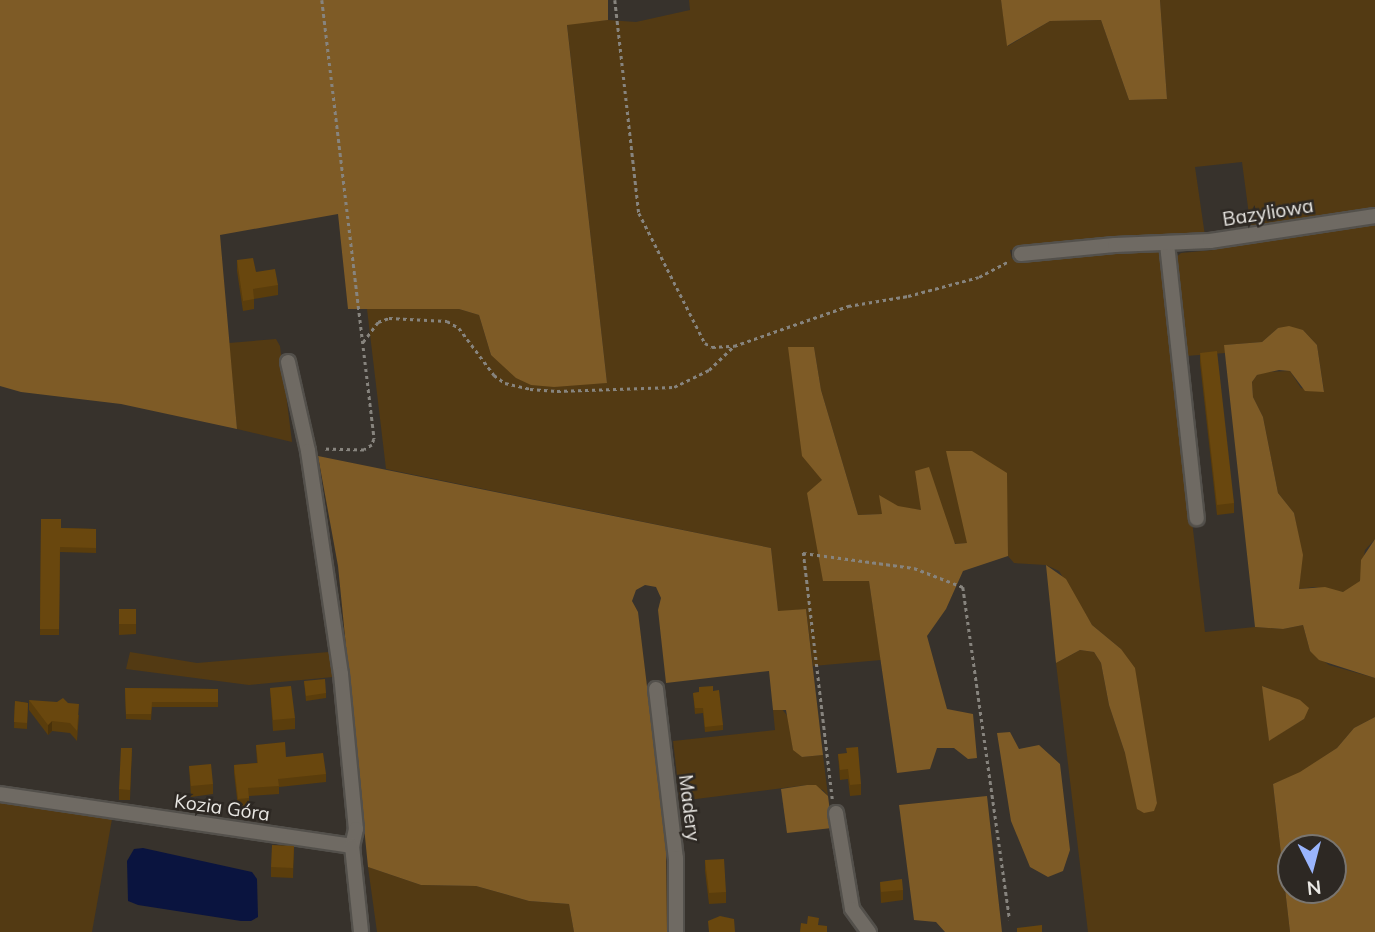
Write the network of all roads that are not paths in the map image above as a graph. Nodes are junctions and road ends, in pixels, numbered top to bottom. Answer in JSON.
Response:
{"nodes":[{"id":1,"x":1375,"y":216,"type":"edge"},
{"id":2,"x":1167,"y":244,"type":"junction"},
{"id":3,"x":1021,"y":254,"type":"road end"},
{"id":4,"x":288,"y":362,"type":"dead end"},
{"id":5,"x":1198,"y":518,"type":"dead end"},
{"id":6,"x":656,"y":689,"type":"dead end"},
{"id":7,"x":0,"y":794,"type":"edge"},
{"id":8,"x":836,"y":813,"type":"road end"},
{"id":9,"x":352,"y":846,"type":"junction"},
{"id":10,"x":361,"y":932,"type":"edge"},
{"id":11,"x":676,"y":932,"type":"edge"},
{"id":12,"x":869,"y":932,"type":"edge"}],
"edges":[{"from":1,"to":2,"type":"street","name":"Bazyliowa"},
{"from":2,"to":3,"type":"street","name":"Bazyliowa"},
{"from":2,"to":5,"type":"street"},
{"from":4,"to":9,"type":"street"},
{"from":6,"to":11,"type":"street","name":"Madery"},
{"from":7,"to":9,"type":"street","name":"Kozia Góra"},
{"from":8,"to":12,"type":"street"},
{"from":9,"to":10,"type":"street"}]}
